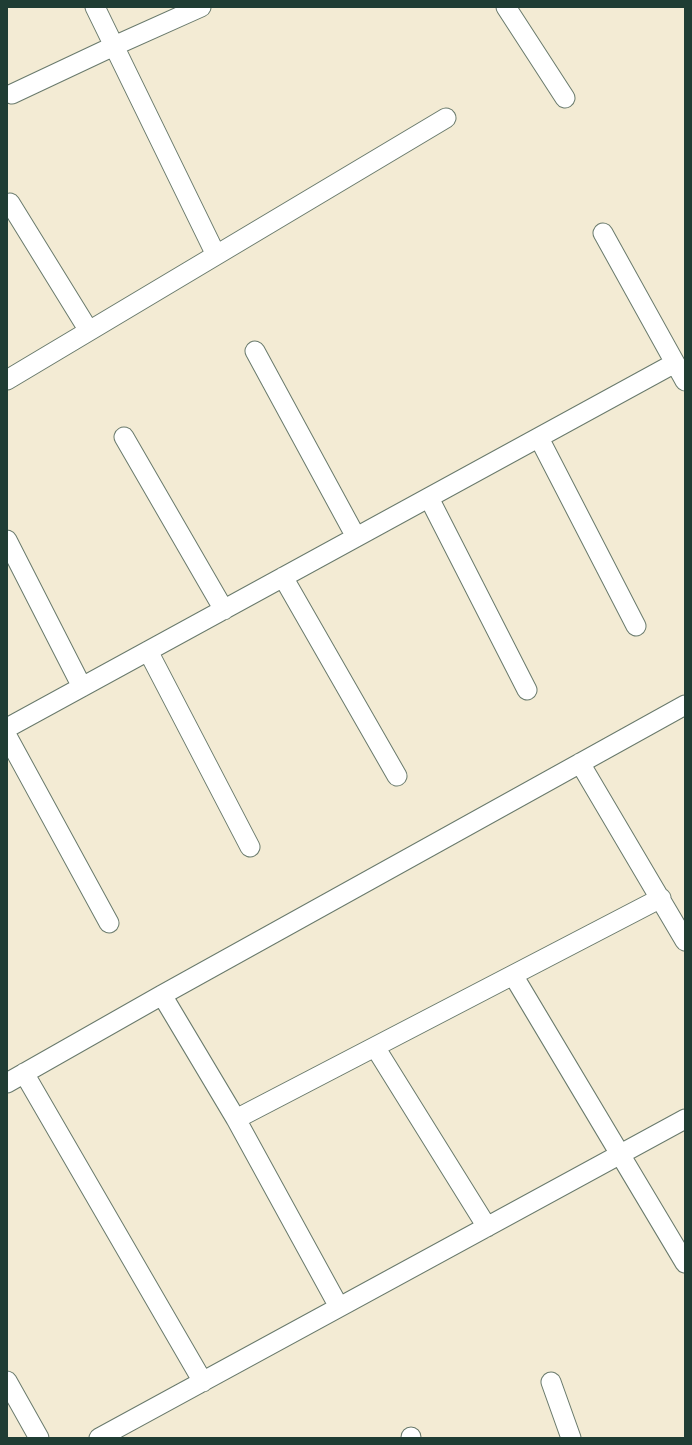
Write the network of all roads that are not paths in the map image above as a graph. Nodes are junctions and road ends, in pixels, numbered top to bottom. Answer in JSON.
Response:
{"nodes":[{"id":1,"x":95,"y":7,"type":"edge"},
{"id":2,"x":201,"y":7,"type":"edge"},
{"id":3,"x":506,"y":7,"type":"edge"},
{"id":4,"x":114,"y":46,"type":"junction"},
{"id":5,"x":12,"y":94,"type":"dead end"},
{"id":6,"x":565,"y":98,"type":"dead end"},
{"id":7,"x":446,"y":118,"type":"dead end"},
{"id":8,"x":10,"y":204,"type":"dead end"},
{"id":9,"x":603,"y":233,"type":"dead end"},
{"id":10,"x":216,"y":255,"type":"junction"},
{"id":11,"x":89,"y":331,"type":"junction"},
{"id":12,"x":255,"y":351,"type":"dead end"},
{"id":13,"x":675,"y":363,"type":"junction"},
{"id":14,"x":7,"y":380,"type":"edge"},
{"id":15,"x":685,"y":381,"type":"edge"},
{"id":16,"x":124,"y":437,"type":"dead end"},
{"id":17,"x":539,"y":438,"type":"junction"},
{"id":18,"x":429,"y":498,"type":"junction"},
{"id":19,"x":356,"y":537,"type":"junction"},
{"id":20,"x":7,"y":540,"type":"edge"},
{"id":21,"x":283,"y":577,"type":"junction"},
{"id":22,"x":224,"y":610,"type":"junction"},
{"id":23,"x":636,"y":626,"type":"dead end"},
{"id":24,"x":148,"y":651,"type":"junction"},
{"id":25,"x":82,"y":687,"type":"junction"},
{"id":26,"x":527,"y":690,"type":"dead end"},
{"id":27,"x":685,"y":705,"type":"edge"},
{"id":28,"x":7,"y":728,"type":"edge"},
{"id":29,"x":7,"y":736,"type":"edge"},
{"id":30,"x":580,"y":763,"type":"junction"},
{"id":31,"x":397,"y":776,"type":"dead end"},
{"id":32,"x":250,"y":847,"type":"dead end"},
{"id":33,"x":661,"y":898,"type":"junction"},
{"id":34,"x":109,"y":923,"type":"dead end"},
{"id":35,"x":685,"y":941,"type":"edge"},
{"id":36,"x":513,"y":975,"type":"junction"},
{"id":37,"x":162,"y":995,"type":"junction"},
{"id":38,"x":375,"y":1047,"type":"junction"},
{"id":39,"x":24,"y":1073,"type":"junction"},
{"id":40,"x":7,"y":1083,"type":"edge"},
{"id":41,"x":236,"y":1119,"type":"junction"},
{"id":42,"x":685,"y":1119,"type":"edge"},
{"id":43,"x":620,"y":1155,"type":"junction"},
{"id":44,"x":487,"y":1227,"type":"junction"},
{"id":45,"x":685,"y":1263,"type":"edge"},
{"id":46,"x":339,"y":1308,"type":"junction"},
{"id":47,"x":7,"y":1381,"type":"edge"},
{"id":48,"x":203,"y":1382,"type":"junction"},
{"id":49,"x":551,"y":1382,"type":"dead end"},
{"id":50,"x":39,"y":1438,"type":"edge"},
{"id":51,"x":99,"y":1438,"type":"edge"},
{"id":52,"x":571,"y":1438,"type":"edge"}],
"edges":[{"from":1,"to":4,"type":"street"},
{"from":2,"to":4,"type":"street"},
{"from":3,"to":6,"type":"street"},
{"from":4,"to":5,"type":"street"},
{"from":4,"to":10,"type":"street"},
{"from":7,"to":10,"type":"street"},
{"from":8,"to":11,"type":"street"},
{"from":9,"to":13,"type":"street"},
{"from":10,"to":11,"type":"street"},
{"from":11,"to":14,"type":"street"},
{"from":12,"to":19,"type":"street"},
{"from":13,"to":15,"type":"street"},
{"from":13,"to":17,"type":"street"},
{"from":16,"to":22,"type":"street"},
{"from":17,"to":18,"type":"street"},
{"from":17,"to":23,"type":"street"},
{"from":18,"to":19,"type":"street"},
{"from":18,"to":26,"type":"street"},
{"from":19,"to":21,"type":"street"},
{"from":20,"to":25,"type":"street"},
{"from":21,"to":22,"type":"street"},
{"from":21,"to":31,"type":"street"},
{"from":22,"to":24,"type":"street"},
{"from":24,"to":25,"type":"street"},
{"from":24,"to":32,"type":"street"},
{"from":25,"to":28,"type":"street"},
{"from":27,"to":30,"type":"street"},
{"from":29,"to":34,"type":"street"},
{"from":30,"to":33,"type":"street"},
{"from":30,"to":37,"type":"street"},
{"from":33,"to":35,"type":"street"},
{"from":33,"to":36,"type":"street"},
{"from":36,"to":38,"type":"street"},
{"from":36,"to":43,"type":"street"},
{"from":37,"to":39,"type":"street"},
{"from":37,"to":41,"type":"street"},
{"from":38,"to":41,"type":"street"},
{"from":38,"to":44,"type":"street"},
{"from":39,"to":40,"type":"street"},
{"from":39,"to":48,"type":"street"},
{"from":41,"to":46,"type":"street"},
{"from":42,"to":43,"type":"street"},
{"from":43,"to":44,"type":"street"},
{"from":43,"to":45,"type":"street"},
{"from":44,"to":46,"type":"street"},
{"from":46,"to":48,"type":"street"},
{"from":47,"to":50,"type":"street"},
{"from":48,"to":51,"type":"street"},
{"from":49,"to":52,"type":"street"}]}
